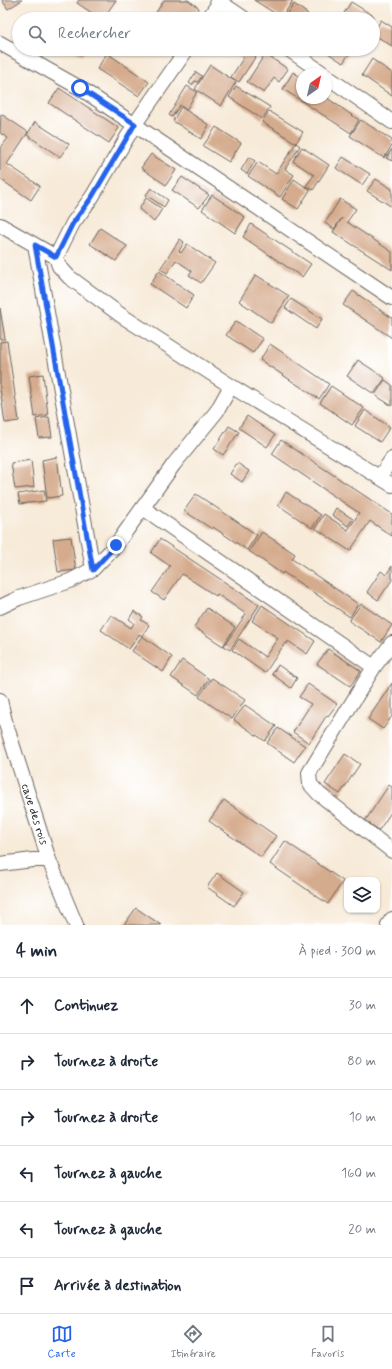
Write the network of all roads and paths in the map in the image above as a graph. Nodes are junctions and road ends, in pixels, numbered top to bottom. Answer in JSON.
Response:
{"nodes":[{"id":1,"x":219,"y":1,"type":"edge"},
{"id":2,"x":212,"y":12,"type":"edge"},
{"id":3,"x":234,"y":12,"type":"edge"},
{"id":4,"x":0,"y":43,"type":"edge"},
{"id":5,"x":12,"y":50,"type":"edge"},
{"id":6,"x":23,"y":56,"type":"edge"},
{"id":7,"x":182,"y":56,"type":"edge"},
{"id":8,"x":298,"y":56,"type":"edge"},
{"id":9,"x":315,"y":68,"type":"edge"},
{"id":10,"x":332,"y":80,"type":"edge"},
{"id":11,"x":392,"y":122,"type":"edge"},
{"id":12,"x":135,"y":124,"type":"junction"},
{"id":13,"x":0,"y":225,"type":"edge"},
{"id":14,"x":35,"y":245,"type":"junction"},
{"id":15,"x":56,"y":257,"type":"junction"},
{"id":16,"x":392,"y":298,"type":"edge"},
{"id":17,"x":231,"y":386,"type":"junction"},
{"id":18,"x":392,"y":458,"type":"edge"},
{"id":19,"x":380,"y":476,"type":"junction"},
{"id":20,"x":392,"y":485,"type":"edge"},
{"id":21,"x":143,"y":508,"type":"junction"},
{"id":22,"x":93,"y":570,"type":"junction"},
{"id":23,"x":0,"y":607,"type":"edge"},
{"id":24,"x":392,"y":643,"type":"edge"},
{"id":25,"x":374,"y":667,"type":"junction"},
{"id":26,"x":0,"y":700,"type":"edge"},
{"id":27,"x":392,"y":851,"type":"edge"},
{"id":28,"x":49,"y":860,"type":"junction"},
{"id":29,"x":0,"y":864,"type":"edge"},
{"id":30,"x":392,"y":919,"type":"edge"},
{"id":31,"x":76,"y":925,"type":"edge"},
{"id":32,"x":388,"y":925,"type":"edge"}],
"edges":[{"from":1,"to":2,"type":"street"},
{"from":1,"to":3,"type":"street"},
{"from":4,"to":5,"type":"street"},
{"from":6,"to":12,"type":"street"},
{"from":7,"to":12,"type":"street"},
{"from":8,"to":9,"type":"street"},
{"from":10,"to":11,"type":"street"},
{"from":12,"to":15,"type":"street"},
{"from":12,"to":16,"type":"street"},
{"from":13,"to":14,"type":"street"},
{"from":14,"to":15,"type":"street"},
{"from":14,"to":22,"type":"street"},
{"from":15,"to":17,"type":"street"},
{"from":17,"to":19,"type":"street"},
{"from":17,"to":21,"type":"street"},
{"from":18,"to":19,"type":"street"},
{"from":19,"to":20,"type":"street"},
{"from":21,"to":22,"type":"street"},
{"from":21,"to":25,"type":"street"},
{"from":22,"to":23,"type":"street"},
{"from":24,"to":25,"type":"street"},
{"from":25,"to":27,"type":"street"},
{"from":26,"to":28,"type":"street","name":"cave des rois"},
{"from":28,"to":29,"type":"street"},
{"from":28,"to":31,"type":"street","name":"cave des rois"},
{"from":30,"to":32,"type":"street"}]}
